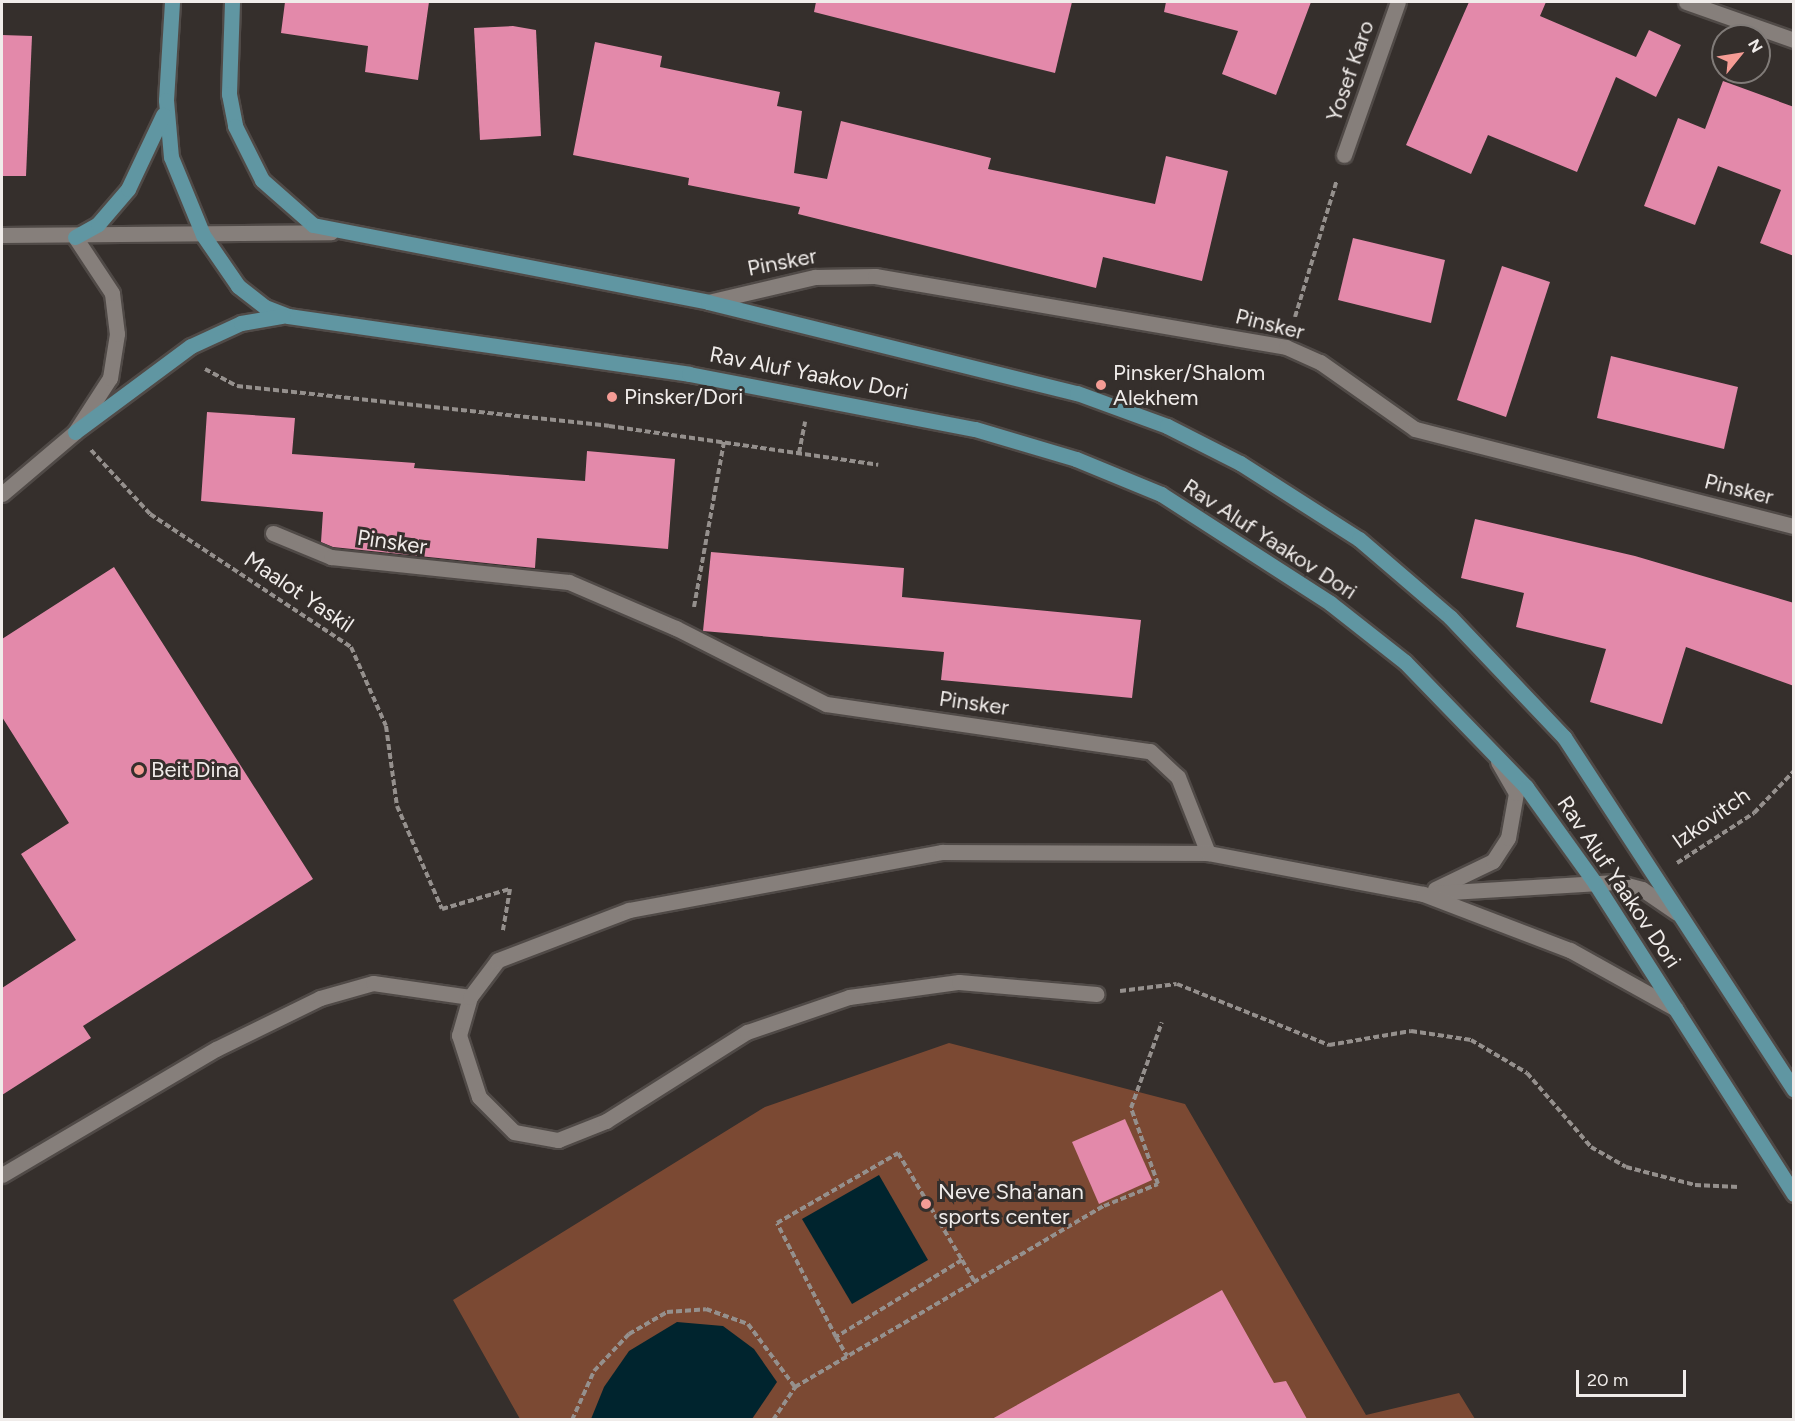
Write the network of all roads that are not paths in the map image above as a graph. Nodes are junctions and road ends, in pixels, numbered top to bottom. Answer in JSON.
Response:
{"nodes":[{"id":1,"x":172,"y":2,"type":"edge"},
{"id":2,"x":232,"y":2,"type":"edge"},
{"id":3,"x":1398,"y":2,"type":"edge"},
{"id":4,"x":1686,"y":2,"type":"edge"},
{"id":5,"x":1794,"y":40,"type":"edge"},
{"id":6,"x":166,"y":100,"type":"junction"},
{"id":7,"x":1344,"y":155,"type":"road end"},
{"id":8,"x":331,"y":232,"type":"junction"},
{"id":9,"x":2,"y":235,"type":"edge"},
{"id":10,"x":203,"y":235,"type":"junction"},
{"id":11,"x":75,"y":237,"type":"junction"},
{"id":12,"x":708,"y":302,"type":"junction"},
{"id":13,"x":288,"y":316,"type":"junction"},
{"id":14,"x":75,"y":432,"type":"junction"},
{"id":15,"x":2,"y":494,"type":"edge"},
{"id":16,"x":1794,"y":526,"type":"edge"},
{"id":17,"x":273,"y":533,"type":"dead end"},
{"id":18,"x":1488,"y":745,"type":"junction"},
{"id":19,"x":1208,"y":853,"type":"junction"},
{"id":20,"x":1595,"y":883,"type":"junction"},
{"id":21,"x":1423,"y":894,"type":"junction"},
{"id":22,"x":1683,"y":920,"type":"junction"},
{"id":23,"x":1096,"y":994,"type":"road end"},
{"id":24,"x":470,"y":997,"type":"junction"},
{"id":25,"x":1678,"y":1011,"type":"junction"},
{"id":26,"x":1794,"y":1090,"type":"edge"},
{"id":27,"x":2,"y":1175,"type":"edge"},
{"id":28,"x":1794,"y":1194,"type":"edge"}],
"edges":[{"from":1,"to":6,"type":"main road"},
{"from":2,"to":8,"type":"main road","name":"Rav Aluf Yaakov Dori"},
{"from":3,"to":7,"type":"street","name":"Yosef Karo"},
{"from":4,"to":5,"type":"street"},
{"from":6,"to":10,"type":"main road","name":"Rav Aluf Yaakov Dori"},
{"from":6,"to":11,"type":"main road"},
{"from":8,"to":10,"type":"street"},
{"from":8,"to":12,"type":"main road","name":"Rav Aluf Yaakov Dori"},
{"from":9,"to":11,"type":"street"},
{"from":10,"to":11,"type":"street"},
{"from":10,"to":13,"type":"main road","name":"Rav Aluf Yaakov Dori"},
{"from":11,"to":14,"type":"street"},
{"from":12,"to":16,"type":"street","name":"Pinsker"},
{"from":12,"to":22,"type":"main road","name":"Rav Aluf Yaakov Dori"},
{"from":13,"to":14,"type":"main road"},
{"from":13,"to":18,"type":"main road","name":"Rav Aluf Yaakov Dori"},
{"from":14,"to":15,"type":"street"},
{"from":17,"to":19,"type":"street","name":"Pinsker"},
{"from":18,"to":20,"type":"main road","name":"Rav Aluf Yaakov Dori"},
{"from":18,"to":21,"type":"street"},
{"from":19,"to":21,"type":"street"},
{"from":19,"to":24,"type":"street"},
{"from":20,"to":21,"type":"street"},
{"from":20,"to":22,"type":"street"},
{"from":20,"to":25,"type":"main road","name":"Rav Aluf Yaakov Dori"},
{"from":21,"to":25,"type":"street"},
{"from":22,"to":26,"type":"main road","name":"Rav Aluf Yaakov Dori"},
{"from":23,"to":24,"type":"street"},
{"from":24,"to":27,"type":"street"},
{"from":25,"to":28,"type":"main road","name":"Rav Aluf Yaakov Dori"}]}
